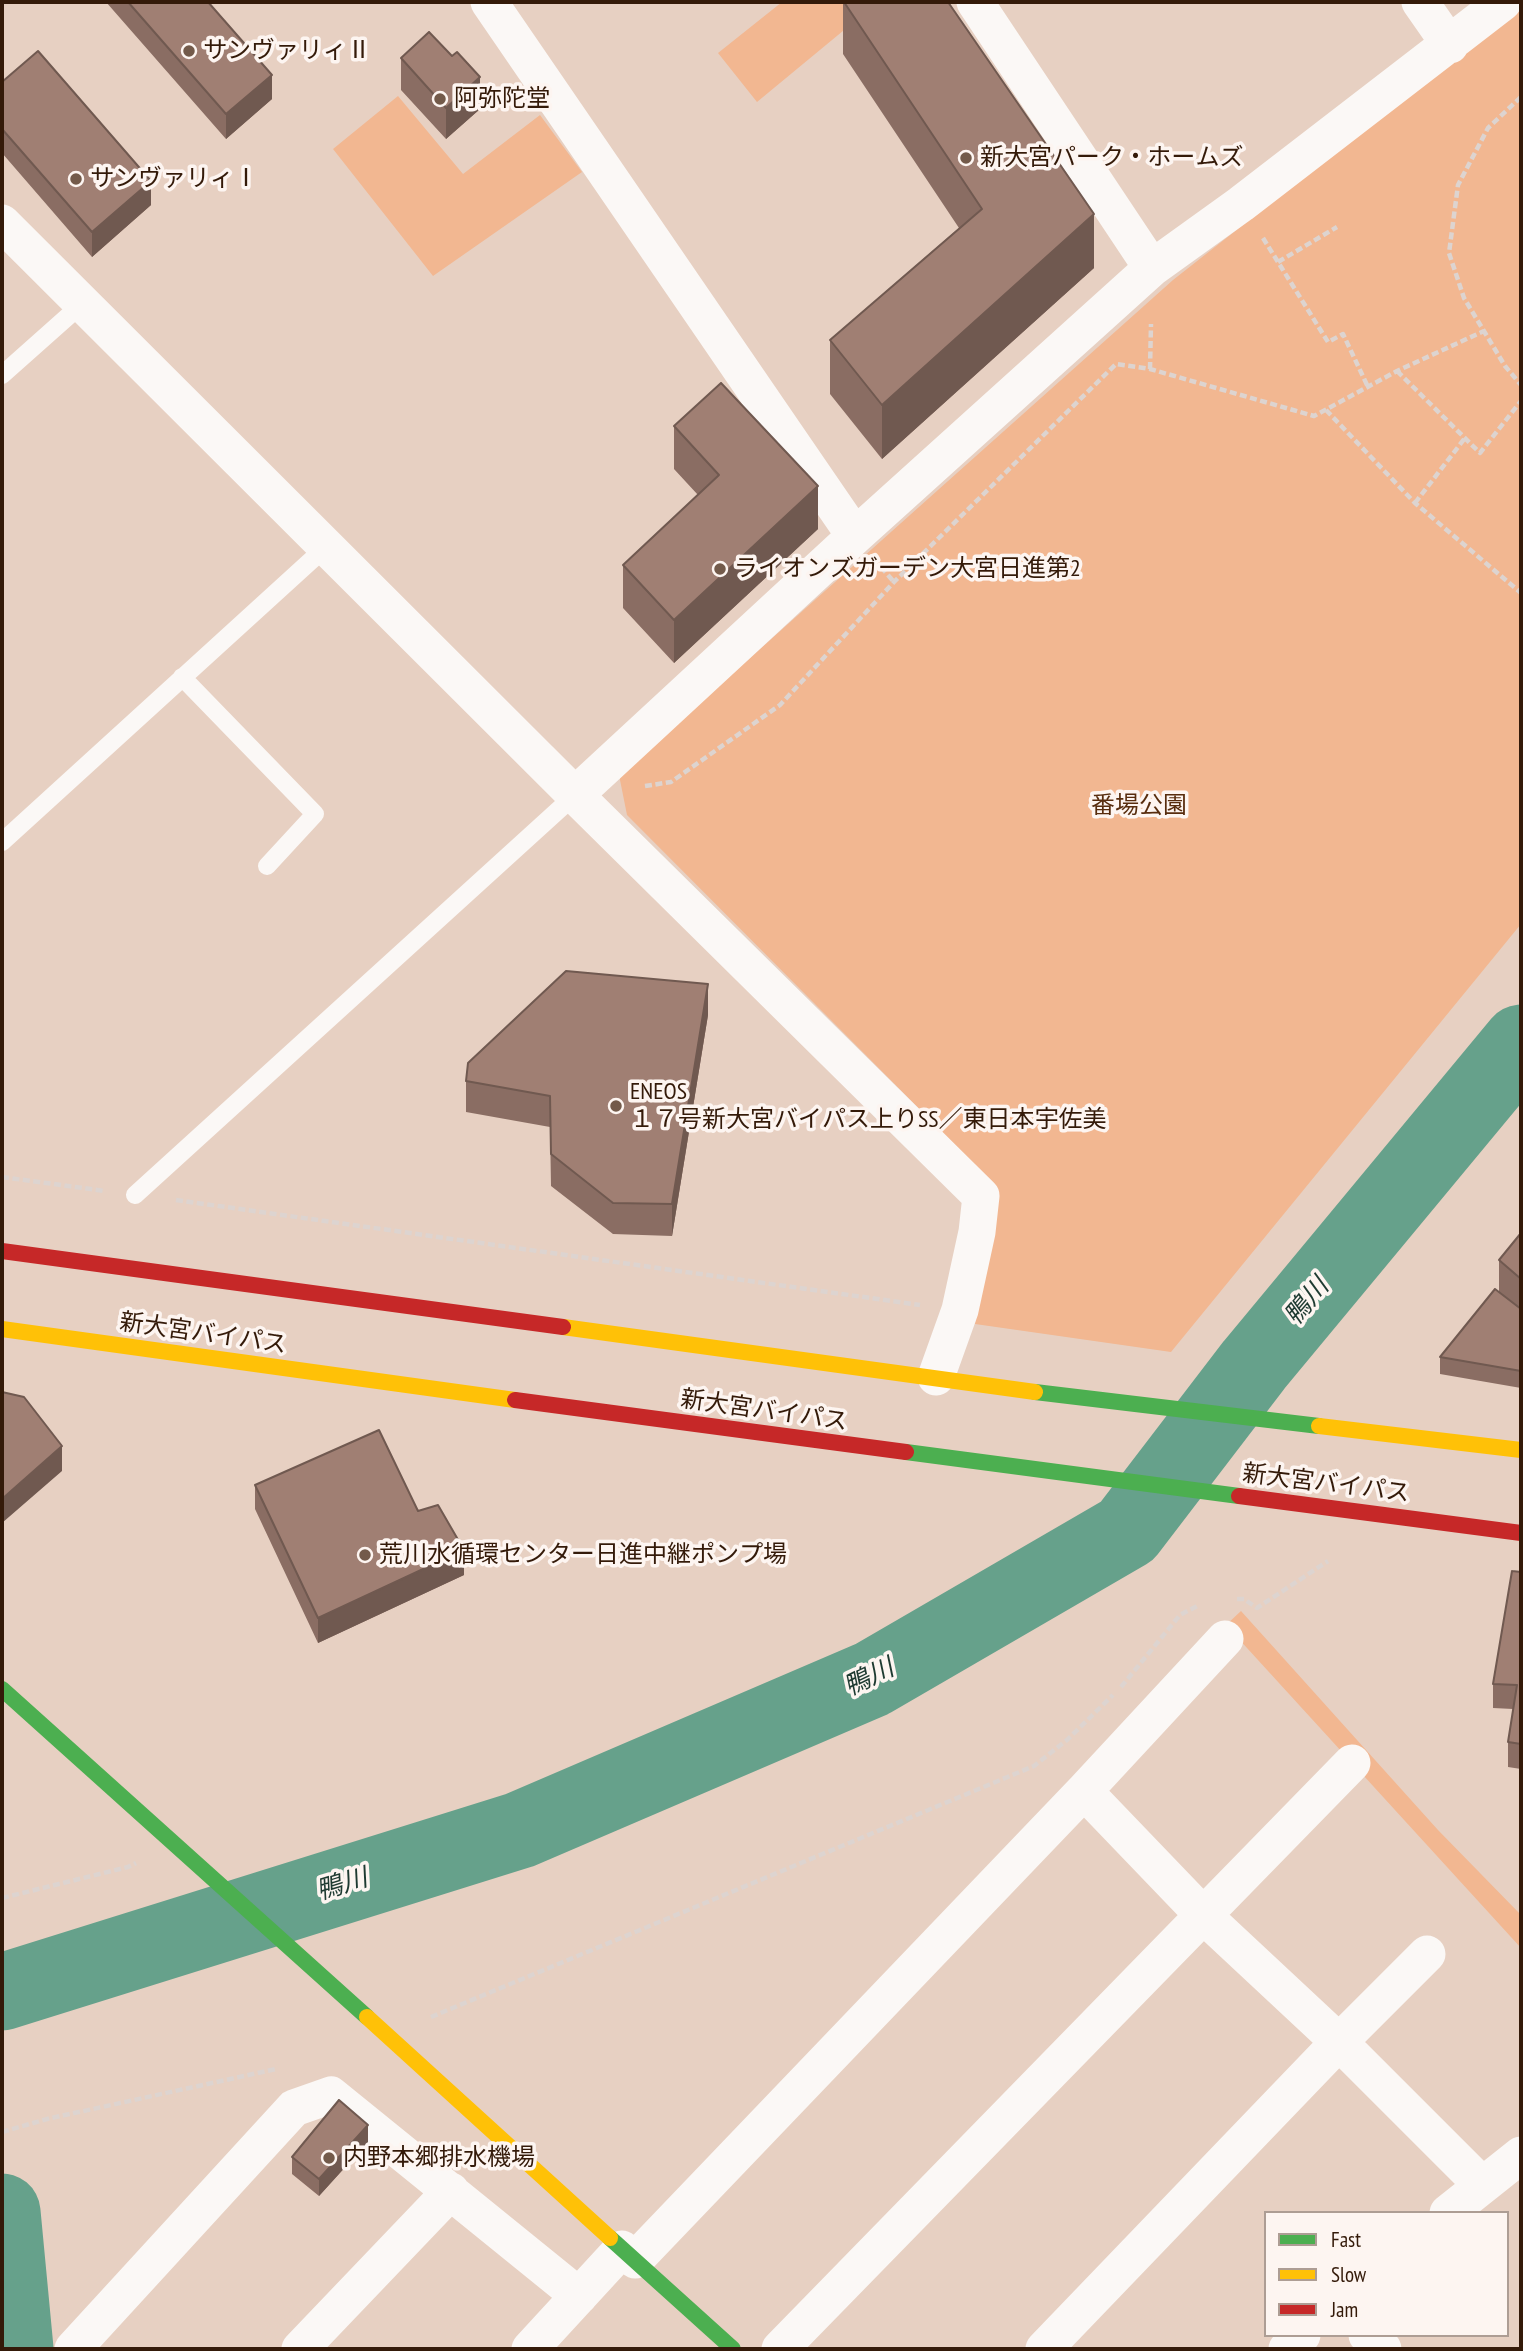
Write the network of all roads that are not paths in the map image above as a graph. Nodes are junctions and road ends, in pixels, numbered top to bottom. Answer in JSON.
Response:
{"nodes":[{"id":1,"x":489,"y":2,"type":"edge"},
{"id":2,"x":975,"y":2,"type":"edge"},
{"id":3,"x":1420,"y":2,"type":"edge"},
{"id":4,"x":1503,"y":2,"type":"edge"},
{"id":5,"x":1450,"y":45,"type":"junction"},
{"id":6,"x":2,"y":223,"type":"edge"},
{"id":7,"x":1152,"y":268,"type":"junction"},
{"id":8,"x":83,"y":303,"type":"junction"},
{"id":9,"x":2,"y":375,"type":"edge"},
{"id":10,"x":855,"y":536,"type":"junction"},
{"id":11,"x":327,"y":546,"type":"junction"},
{"id":12,"x":182,"y":677,"type":"junction"},
{"id":13,"x":575,"y":796,"type":"junction"},
{"id":14,"x":2,"y":842,"type":"edge"},
{"id":15,"x":267,"y":866,"type":"dead end"},
{"id":16,"x":135,"y":1195,"type":"road end"},
{"id":17,"x":2,"y":1251,"type":"edge"},
{"id":18,"x":2,"y":1329,"type":"edge"},
{"id":19,"x":936,"y":1377,"type":"junction"},
{"id":20,"x":1521,"y":1450,"type":"edge"},
{"id":21,"x":1521,"y":1533,"type":"edge"},
{"id":22,"x":1225,"y":1639,"type":"dead end"},
{"id":23,"x":2,"y":1689,"type":"edge"},
{"id":24,"x":1352,"y":1763,"type":"dead end"},
{"id":25,"x":1084,"y":1791,"type":"junction"},
{"id":26,"x":1204,"y":1916,"type":"junction"},
{"id":27,"x":1427,"y":1954,"type":"dead end"},
{"id":28,"x":1339,"y":2042,"type":"junction"},
{"id":29,"x":1521,"y":2155,"type":"edge"},
{"id":30,"x":1482,"y":2185,"type":"junction"},
{"id":31,"x":452,"y":2191,"type":"junction"},
{"id":32,"x":1450,"y":2211,"type":"edge"},
{"id":33,"x":628,"y":2254,"type":"junction"},
{"id":34,"x":579,"y":2296,"type":"junction"},
{"id":35,"x":1300,"y":2337,"type":"edge"},
{"id":36,"x":1369,"y":2337,"type":"edge"},
{"id":37,"x":73,"y":2349,"type":"edge"},
{"id":38,"x":300,"y":2349,"type":"edge"},
{"id":39,"x":530,"y":2349,"type":"edge"},
{"id":40,"x":733,"y":2349,"type":"edge"},
{"id":41,"x":780,"y":2349,"type":"edge"},
{"id":42,"x":1044,"y":2349,"type":"edge"},
{"id":43,"x":1287,"y":2349,"type":"edge"},
{"id":44,"x":1383,"y":2349,"type":"edge"}],
"edges":[{"from":1,"to":10,"type":"street"},
{"from":2,"to":7,"type":"street"},
{"from":3,"to":5,"type":"street"},
{"from":4,"to":5,"type":"street"},
{"from":5,"to":7,"type":"street"},
{"from":6,"to":8,"type":"street"},
{"from":7,"to":10,"type":"street"},
{"from":8,"to":9,"type":"lane"},
{"from":8,"to":11,"type":"street"},
{"from":10,"to":13,"type":"street"},
{"from":11,"to":12,"type":"lane"},
{"from":11,"to":13,"type":"street"},
{"from":12,"to":14,"type":"lane"},
{"from":12,"to":15,"type":"lane"},
{"from":13,"to":16,"type":"lane"},
{"from":13,"to":19,"type":"street"},
{"from":17,"to":19,"type":"main road"},
{"from":18,"to":21,"type":"main road","name":"新大宮バイパス"},
{"from":19,"to":20,"type":"main road"},
{"from":22,"to":25,"type":"street"},
{"from":23,"to":33,"type":"main road"},
{"from":24,"to":26,"type":"street"},
{"from":25,"to":26,"type":"street"},
{"from":25,"to":33,"type":"street"},
{"from":26,"to":28,"type":"street"},
{"from":26,"to":41,"type":"street"},
{"from":27,"to":28,"type":"street"},
{"from":28,"to":30,"type":"street"},
{"from":28,"to":42,"type":"street"},
{"from":29,"to":30,"type":"street"},
{"from":30,"to":32,"type":"street"},
{"from":31,"to":34,"type":"street"},
{"from":31,"to":37,"type":"street"},
{"from":31,"to":38,"type":"street"},
{"from":33,"to":34,"type":"street"},
{"from":33,"to":40,"type":"main road"},
{"from":34,"to":39,"type":"street"},
{"from":35,"to":43,"type":"street"},
{"from":36,"to":44,"type":"street"}]}
